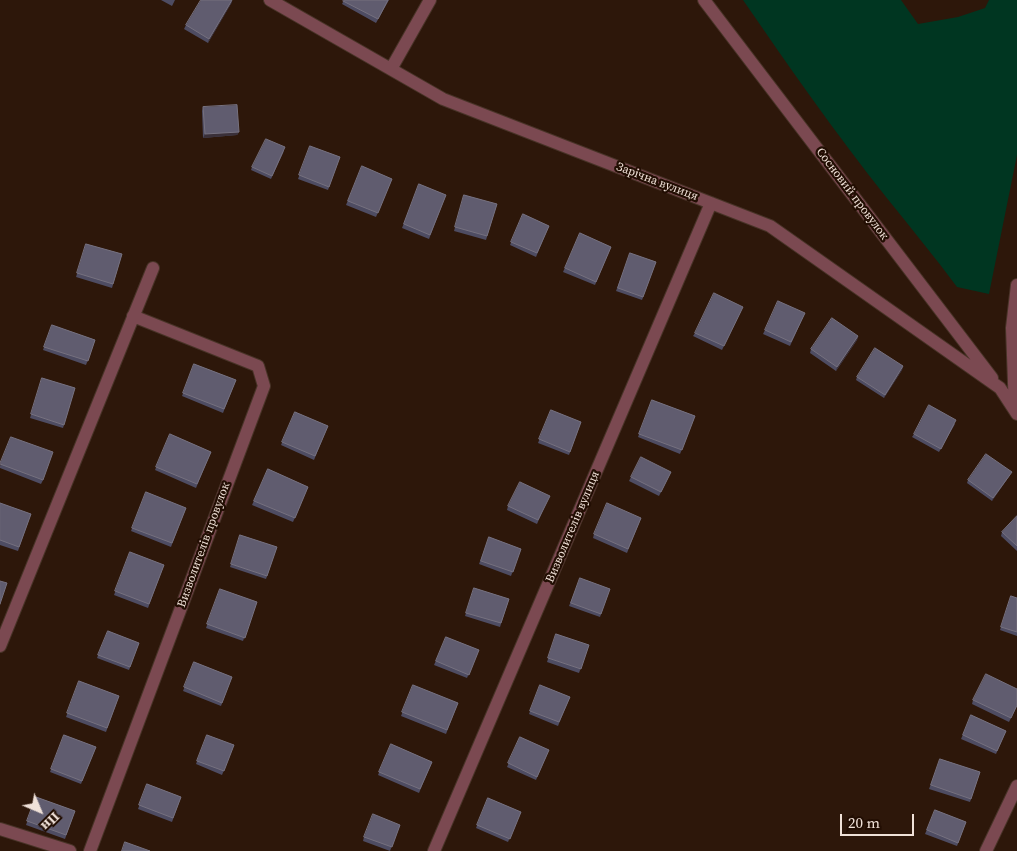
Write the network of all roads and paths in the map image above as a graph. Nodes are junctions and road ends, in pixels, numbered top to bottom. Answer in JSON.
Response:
{"nodes":[{"id":1,"x":270,"y":0,"type":"edge"},
{"id":2,"x":430,"y":0,"type":"edge"},
{"id":3,"x":704,"y":0,"type":"edge"},
{"id":4,"x":391,"y":69,"type":"junction"},
{"id":5,"x":711,"y":203,"type":"junction"},
{"id":6,"x":153,"y":268,"type":"dead end"},
{"id":7,"x":1017,"y":285,"type":"edge"},
{"id":8,"x":133,"y":316,"type":"junction"},
{"id":9,"x":1000,"y":388,"type":"junction"},
{"id":10,"x":1016,"y":412,"type":"edge"},
{"id":11,"x":0,"y":646,"type":"edge"},
{"id":12,"x":1017,"y":786,"type":"edge"},
{"id":13,"x":0,"y":829,"type":"edge"},
{"id":14,"x":70,"y":851,"type":"edge"},
{"id":15,"x":90,"y":851,"type":"edge"},
{"id":16,"x":434,"y":851,"type":"edge"},
{"id":17,"x":986,"y":851,"type":"edge"}],
"edges":[{"from":1,"to":4,"type":"street","name":"Зарічна вулиця"},
{"from":2,"to":4,"type":"street"},
{"from":3,"to":9,"type":"street","name":"Сосновий провулок"},
{"from":4,"to":5,"type":"street","name":"Зарічна вулиця"},
{"from":5,"to":9,"type":"street","name":"Зарічна вулиця"},
{"from":5,"to":16,"type":"street","name":"Визволителів вулиця"},
{"from":6,"to":8,"type":"street"},
{"from":7,"to":10,"type":"street","name":"Зарічна вулиця"},
{"from":8,"to":11,"type":"street"},
{"from":8,"to":15,"type":"street","name":"Визволителів провулок"},
{"from":9,"to":10,"type":"street","name":"Зарічна вулиця"},
{"from":12,"to":17,"type":"street"},
{"from":13,"to":14,"type":"street"}]}
